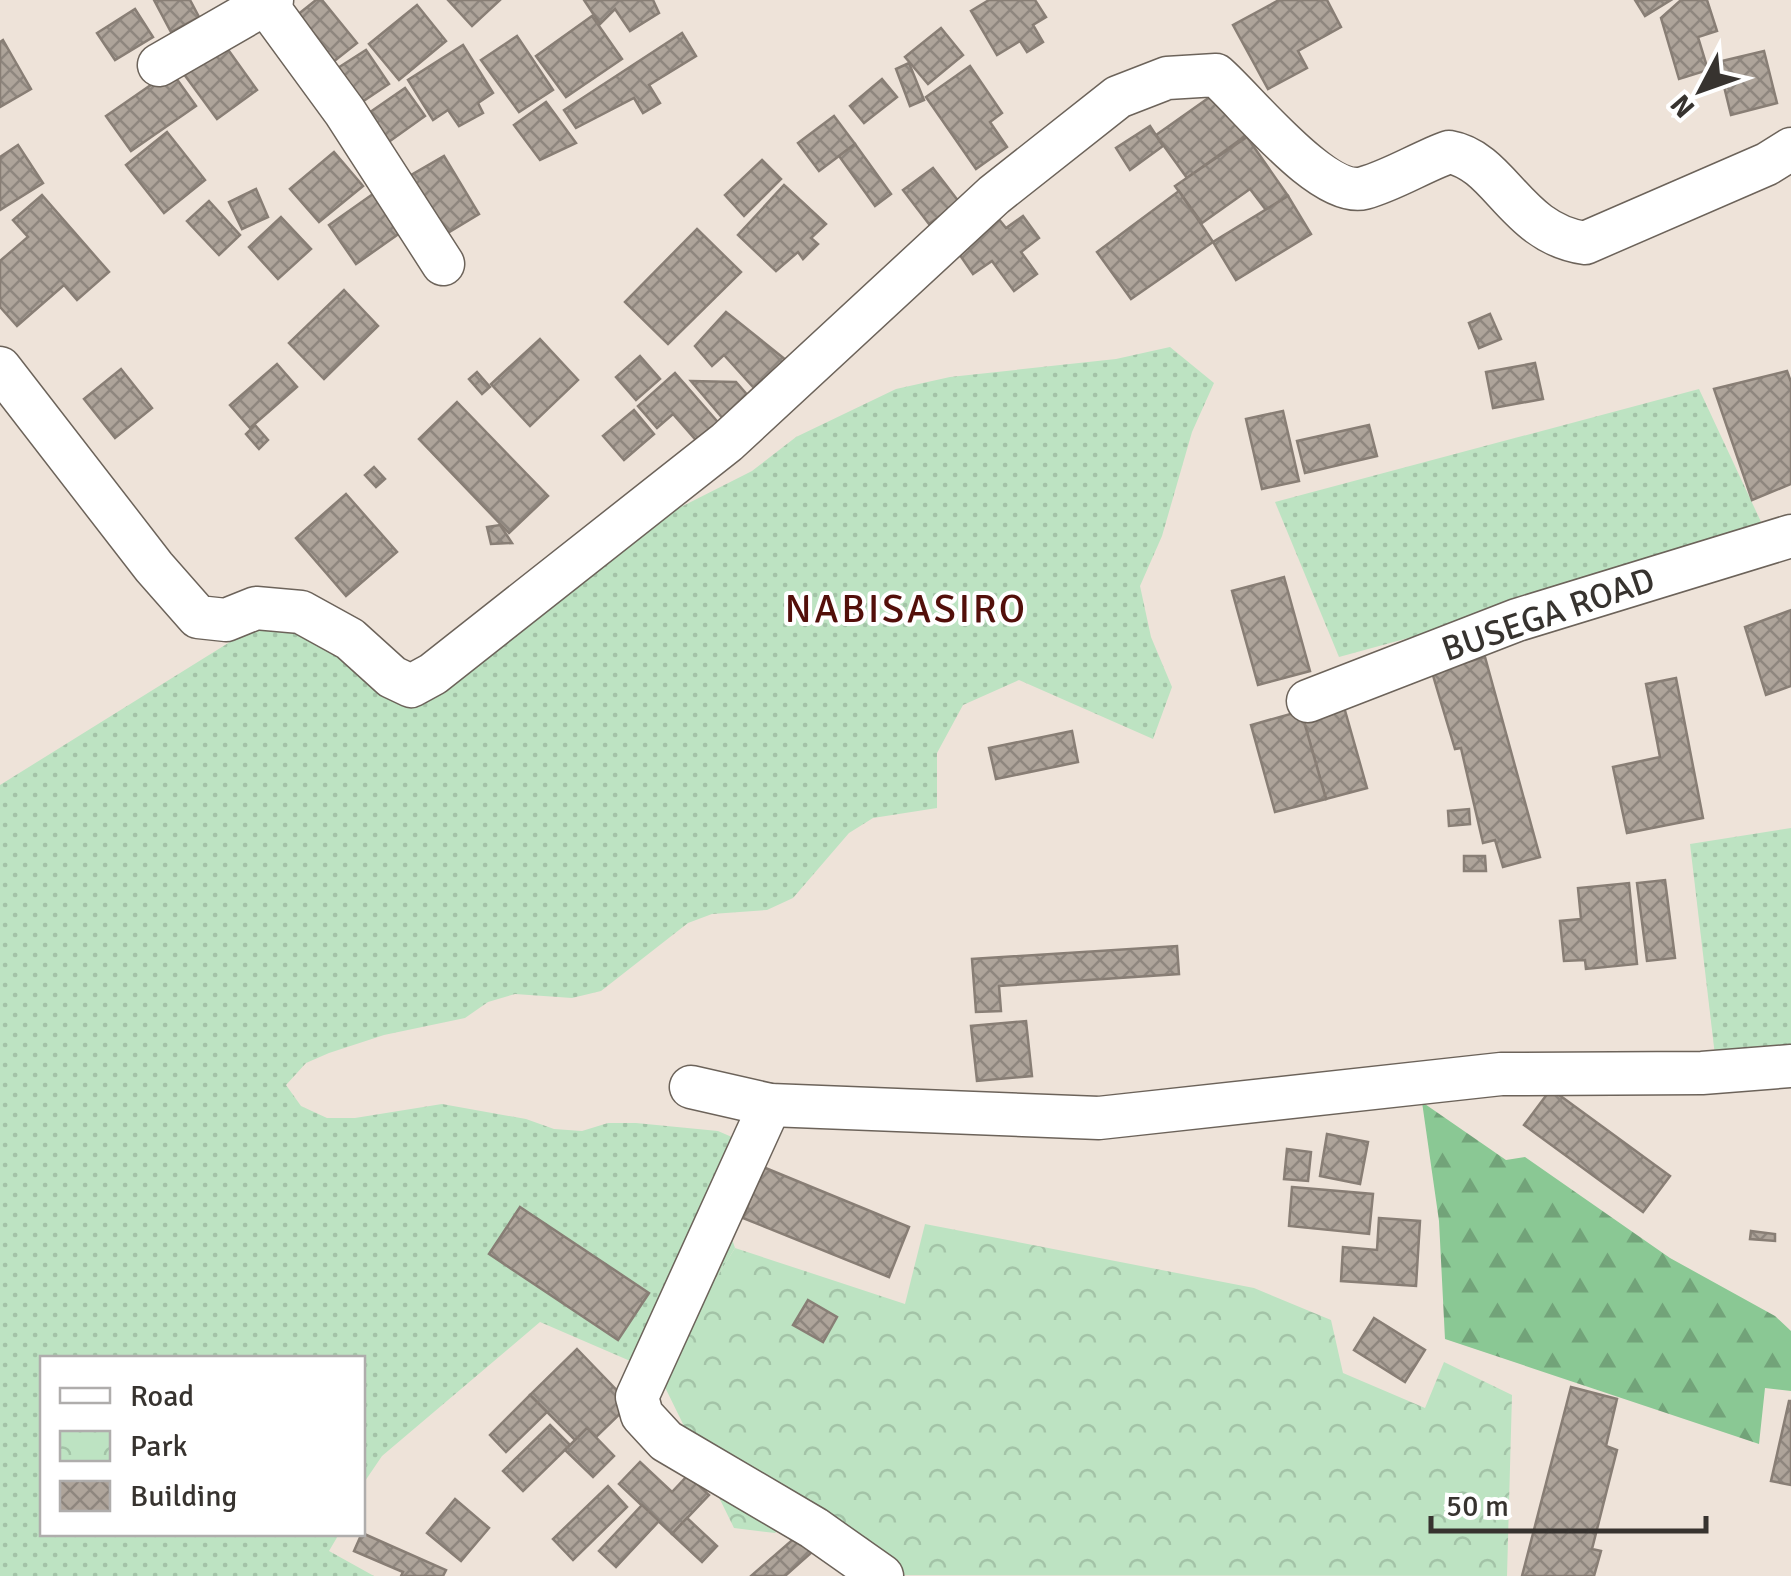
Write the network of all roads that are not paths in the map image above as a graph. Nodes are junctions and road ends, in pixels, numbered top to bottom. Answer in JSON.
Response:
{"nodes":[{"id":1,"x":269,"y":2,"type":"edge"},
{"id":2,"x":159,"y":66,"type":"dead end"},
{"id":3,"x":1791,"y":149,"type":"edge"},
{"id":4,"x":443,"y":264,"type":"dead end"},
{"id":5,"x":0,"y":368,"type":"edge"},
{"id":6,"x":1791,"y":536,"type":"edge"},
{"id":7,"x":1308,"y":702,"type":"dead end"},
{"id":8,"x":1791,"y":1066,"type":"edge"},
{"id":9,"x":691,"y":1087,"type":"dead end"},
{"id":10,"x":770,"y":1105,"type":"junction"},
{"id":11,"x":882,"y":1576,"type":"edge"}],
"edges":[{"from":1,"to":2,"type":"street"},
{"from":1,"to":4,"type":"street"},
{"from":3,"to":5,"type":"street"},
{"from":6,"to":7,"type":"street","name":"BUSEGA ROAD"},
{"from":8,"to":10,"type":"street"},
{"from":9,"to":10,"type":"street"},
{"from":10,"to":11,"type":"street"}]}
